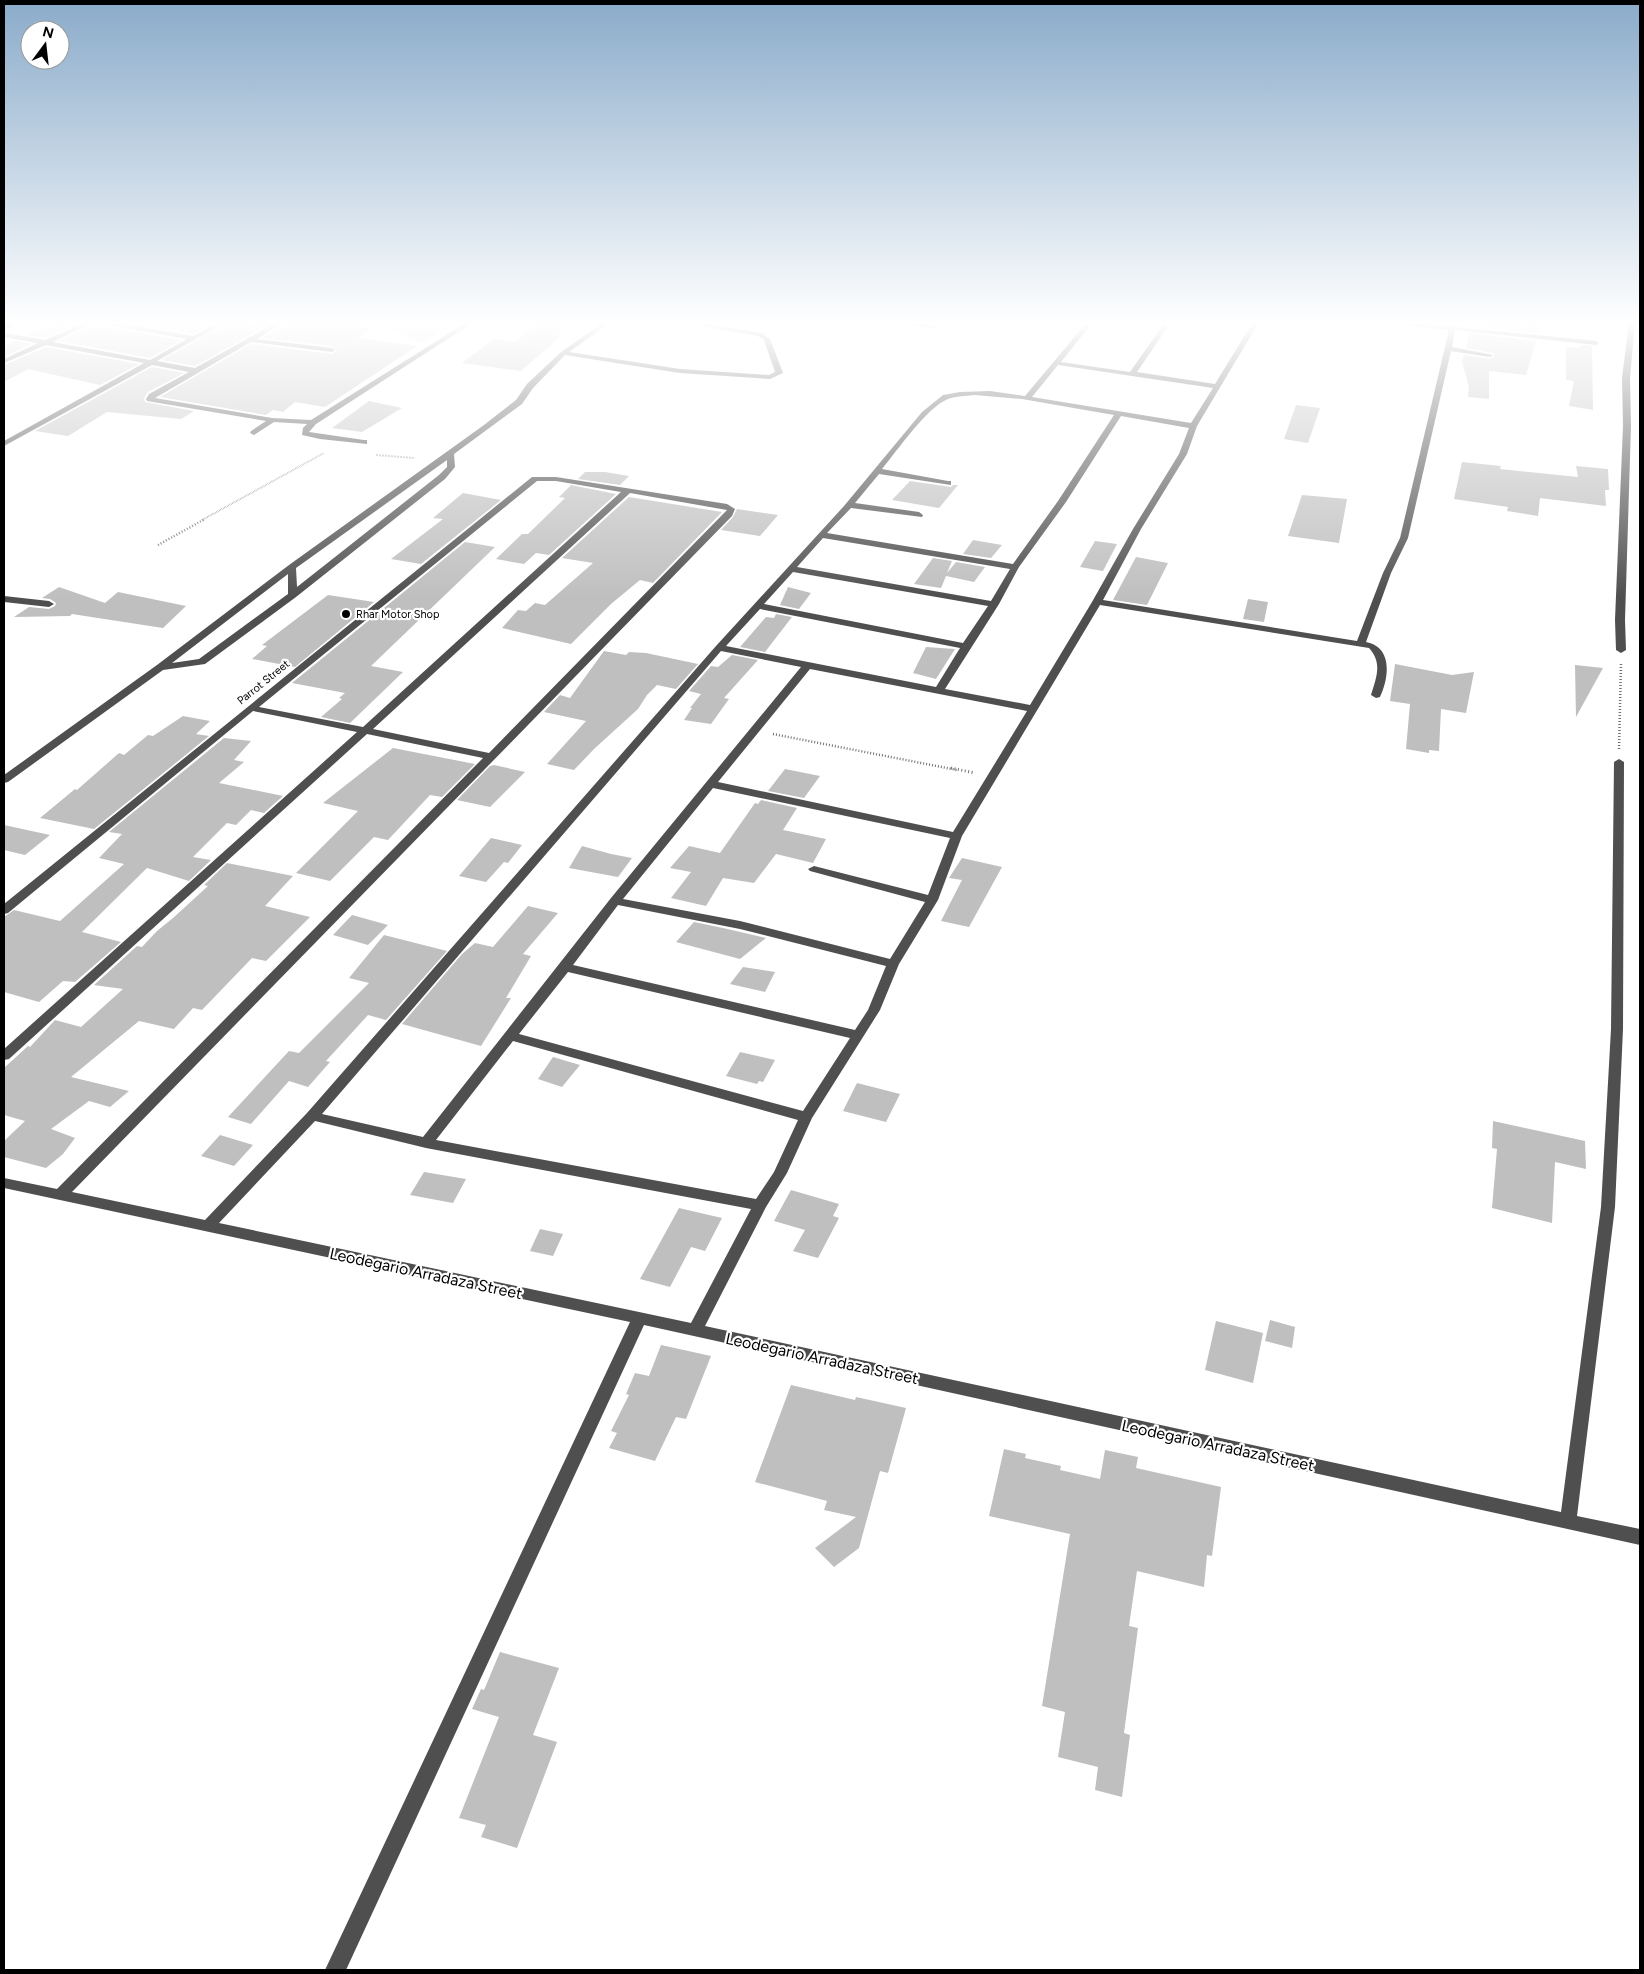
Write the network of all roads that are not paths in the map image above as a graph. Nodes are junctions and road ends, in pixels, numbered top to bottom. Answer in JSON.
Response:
{"nodes":[{"id":1,"x":57,"y":414,"type":"edge"},
{"id":2,"x":238,"y":414,"type":"edge"},
{"id":3,"x":325,"y":414,"type":"edge"},
{"id":4,"x":503,"y":414,"type":"edge"},
{"id":5,"x":926,"y":414,"type":"edge"},
{"id":6,"x":1120,"y":414,"type":"joint"},
{"id":7,"x":1200,"y":414,"type":"edge"},
{"id":8,"x":1433,"y":414,"type":"edge"},
{"id":9,"x":1627,"y":414,"type":"edge"},
{"id":10,"x":272,"y":420,"type":"junction"},
{"id":11,"x":313,"y":422,"type":"junction"},
{"id":12,"x":1193,"y":426,"type":"junction"},
{"id":13,"x":4,"y":433,"type":"edge"},
{"id":14,"x":254,"y":433,"type":"dead end"},
{"id":15,"x":18,"y":436,"type":"junction"},
{"id":16,"x":364,"y":442,"type":"dead end"},
{"id":17,"x":4,"y":444,"type":"edge"},
{"id":18,"x":450,"y":453,"type":"junction"},
{"id":19,"x":450,"y":465,"type":"junction"},
{"id":20,"x":428,"y":469,"type":"junction"},
{"id":21,"x":878,"y":471,"type":"junction"},
{"id":22,"x":948,"y":483,"type":"dead end"},
{"id":23,"x":627,"y":491,"type":"junction"},
{"id":24,"x":850,"y":505,"type":"junction"},
{"id":25,"x":919,"y":514,"type":"dead end"},
{"id":26,"x":820,"y":535,"type":"junction"},
{"id":27,"x":292,"y":567,"type":"junction"},
{"id":28,"x":1015,"y":567,"type":"junction"},
{"id":29,"x":791,"y":569,"type":"junction"},
{"id":30,"x":294,"y":595,"type":"junction"},
{"id":31,"x":4,"y":599,"type":"edge"},
{"id":32,"x":1097,"y":602,"type":"junction"},
{"id":33,"x":49,"y":604,"type":"dead end"},
{"id":34,"x":994,"y":604,"type":"junction"},
{"id":35,"x":759,"y":606,"type":"junction"},
{"id":36,"x":225,"y":632,"type":"junction"},
{"id":37,"x":1361,"y":643,"type":"junction"},
{"id":38,"x":966,"y":646,"type":"junction"},
{"id":39,"x":719,"y":648,"type":"junction"},
{"id":40,"x":1621,"y":650,"type":"road end"},
{"id":41,"x":808,"y":665,"type":"junction"},
{"id":42,"x":160,"y":667,"type":"junction"},
{"id":43,"x":939,"y":690,"type":"junction"},
{"id":44,"x":1376,"y":694,"type":"dead end"},
{"id":45,"x":251,"y":708,"type":"junction"},
{"id":46,"x":1034,"y":709,"type":"junction"},
{"id":47,"x":364,"y":732,"type":"junction"},
{"id":48,"x":490,"y":756,"type":"junction"},
{"id":49,"x":1619,"y":762,"type":"road end"},
{"id":50,"x":4,"y":780,"type":"edge"},
{"id":51,"x":712,"y":784,"type":"junction"},
{"id":52,"x":956,"y":836,"type":"junction"},
{"id":53,"x":814,"y":869,"type":"dead end"},
{"id":54,"x":932,"y":900,"type":"junction"},
{"id":55,"x":615,"y":901,"type":"junction"},
{"id":56,"x":4,"y":910,"type":"edge"},
{"id":57,"x":893,"y":964,"type":"junction"},
{"id":58,"x":566,"y":967,"type":"junction"},
{"id":59,"x":510,"y":1036,"type":"junction"},
{"id":60,"x":856,"y":1036,"type":"junction"},
{"id":61,"x":4,"y":1056,"type":"edge"},
{"id":62,"x":312,"y":1116,"type":"junction"},
{"id":63,"x":806,"y":1117,"type":"junction"},
{"id":64,"x":426,"y":1142,"type":"junction"},
{"id":65,"x":4,"y":1183,"type":"edge"},
{"id":66,"x":60,"y":1195,"type":"junction"},
{"id":67,"x":760,"y":1205,"type":"junction"},
{"id":68,"x":208,"y":1226,"type":"junction"},
{"id":69,"x":640,"y":1318,"type":"junction"},
{"id":70,"x":694,"y":1330,"type":"junction"},
{"id":71,"x":1568,"y":1521,"type":"junction"},
{"id":72,"x":1640,"y":1537,"type":"edge"},
{"id":73,"x":335,"y":1970,"type":"edge"}],
"edges":[{"from":1,"to":15,"type":"street"},
{"from":2,"to":10,"type":"street"},
{"from":3,"to":11,"type":"street"},
{"from":4,"to":18,"type":"street"},
{"from":5,"to":21,"type":"street"},
{"from":6,"to":12,"type":"street"},
{"from":6,"to":28,"type":"street"},
{"from":7,"to":12,"type":"street"},
{"from":8,"to":37,"type":"street"},
{"from":9,"to":40,"type":"street"},
{"from":10,"to":11,"type":"street"},
{"from":10,"to":14,"type":"street"},
{"from":11,"to":16,"type":"street"},
{"from":12,"to":32,"type":"street"},
{"from":13,"to":15,"type":"street"},
{"from":15,"to":17,"type":"street"},
{"from":18,"to":19,"type":"street"},
{"from":18,"to":20,"type":"street"},
{"from":19,"to":20,"type":"street"},
{"from":19,"to":30,"type":"street"},
{"from":20,"to":27,"type":"street"},
{"from":21,"to":22,"type":"street"},
{"from":21,"to":24,"type":"street"},
{"from":23,"to":45,"type":"street","name":"Parrot Street"},
{"from":23,"to":47,"type":"street"},
{"from":23,"to":48,"type":"street"},
{"from":24,"to":25,"type":"street"},
{"from":24,"to":26,"type":"street"},
{"from":26,"to":28,"type":"street"},
{"from":26,"to":29,"type":"street"},
{"from":27,"to":30,"type":"street"},
{"from":27,"to":36,"type":"street"},
{"from":28,"to":34,"type":"street"},
{"from":29,"to":34,"type":"street"},
{"from":29,"to":35,"type":"street"},
{"from":30,"to":36,"type":"street"},
{"from":31,"to":33,"type":"street"},
{"from":32,"to":37,"type":"street"},
{"from":32,"to":46,"type":"street"},
{"from":34,"to":38,"type":"street"},
{"from":35,"to":38,"type":"street"},
{"from":35,"to":39,"type":"street"},
{"from":36,"to":42,"type":"street"},
{"from":36,"to":42,"type":"street"},
{"from":37,"to":44,"type":"street"},
{"from":38,"to":43,"type":"street"},
{"from":39,"to":41,"type":"street"},
{"from":39,"to":62,"type":"street"},
{"from":41,"to":43,"type":"street"},
{"from":41,"to":51,"type":"street"},
{"from":42,"to":50,"type":"street"},
{"from":43,"to":46,"type":"street"},
{"from":45,"to":47,"type":"street"},
{"from":45,"to":56,"type":"street","name":"Parrot Street"},
{"from":46,"to":52,"type":"street"},
{"from":47,"to":48,"type":"street"},
{"from":47,"to":61,"type":"street"},
{"from":48,"to":66,"type":"street"},
{"from":49,"to":71,"type":"street"},
{"from":51,"to":52,"type":"street"},
{"from":51,"to":55,"type":"street"},
{"from":52,"to":54,"type":"street"},
{"from":53,"to":54,"type":"street"},
{"from":54,"to":57,"type":"street"},
{"from":55,"to":57,"type":"street"},
{"from":55,"to":58,"type":"street"},
{"from":57,"to":60,"type":"street"},
{"from":58,"to":59,"type":"street"},
{"from":58,"to":60,"type":"street"},
{"from":59,"to":63,"type":"street"},
{"from":59,"to":64,"type":"street"},
{"from":60,"to":63,"type":"street"},
{"from":62,"to":64,"type":"street"},
{"from":62,"to":68,"type":"street"},
{"from":63,"to":67,"type":"street"},
{"from":64,"to":67,"type":"street"},
{"from":65,"to":66,"type":"street","name":"Leodegario Arradaza Street"},
{"from":66,"to":68,"type":"street","name":"Leodegario Arradaza Street"},
{"from":67,"to":70,"type":"street"},
{"from":68,"to":69,"type":"street","name":"Leodegario Arradaza Street"},
{"from":69,"to":70,"type":"street","name":"Leodegario Arradaza Street"},
{"from":69,"to":73,"type":"street"},
{"from":70,"to":71,"type":"street","name":"Leodegario Arradaza Street"},
{"from":71,"to":72,"type":"street","name":"Leodegario Arradaza Street"}]}
